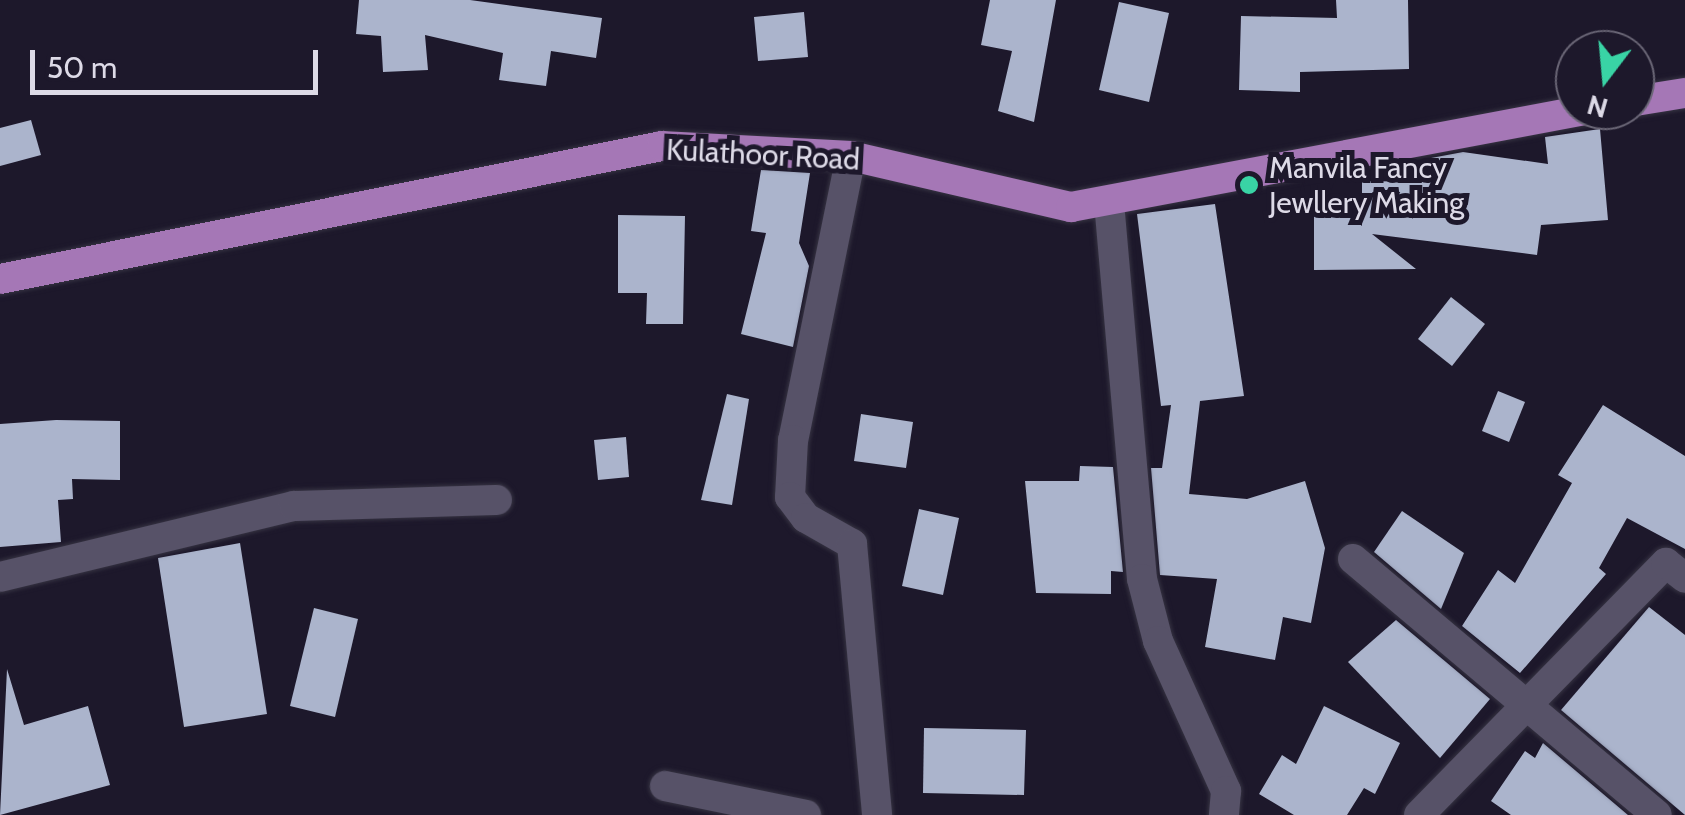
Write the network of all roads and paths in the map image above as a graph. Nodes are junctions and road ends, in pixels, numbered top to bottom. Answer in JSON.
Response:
{"nodes":[{"id":1,"x":1685,"y":93,"type":"edge"},
{"id":2,"x":1655,"y":98,"type":"edge"},
{"id":3,"x":1555,"y":116,"type":"edge"},
{"id":4,"x":851,"y":156,"type":"junction"},
{"id":5,"x":1109,"y":202,"type":"junction"},
{"id":6,"x":0,"y":279,"type":"edge"},
{"id":7,"x":497,"y":500,"type":"dead end"},
{"id":8,"x":1352,"y":559,"type":"dead end"},
{"id":9,"x":0,"y":577,"type":"edge"},
{"id":10,"x":1685,"y":578,"type":"edge"},
{"id":11,"x":1526,"y":706,"type":"junction"},
{"id":12,"x":666,"y":786,"type":"dead end"},
{"id":13,"x":806,"y":815,"type":"edge"},
{"id":14,"x":877,"y":815,"type":"edge"},
{"id":15,"x":1224,"y":815,"type":"edge"},
{"id":16,"x":1419,"y":815,"type":"edge"},
{"id":17,"x":1658,"y":815,"type":"edge"}],
"edges":[{"from":1,"to":2,"type":"main road"},
{"from":3,"to":5,"type":"main road","name":"Kulathoor Road"},
{"from":4,"to":5,"type":"main road","name":"Kulathoor Road"},
{"from":4,"to":6,"type":"main road","name":"Kulathoor Road"},
{"from":4,"to":14,"type":"street"},
{"from":5,"to":15,"type":"street"},
{"from":7,"to":9,"type":"street"},
{"from":8,"to":11,"type":"street"},
{"from":10,"to":11,"type":"street"},
{"from":11,"to":16,"type":"street"},
{"from":11,"to":17,"type":"street"},
{"from":12,"to":13,"type":"street"}]}
